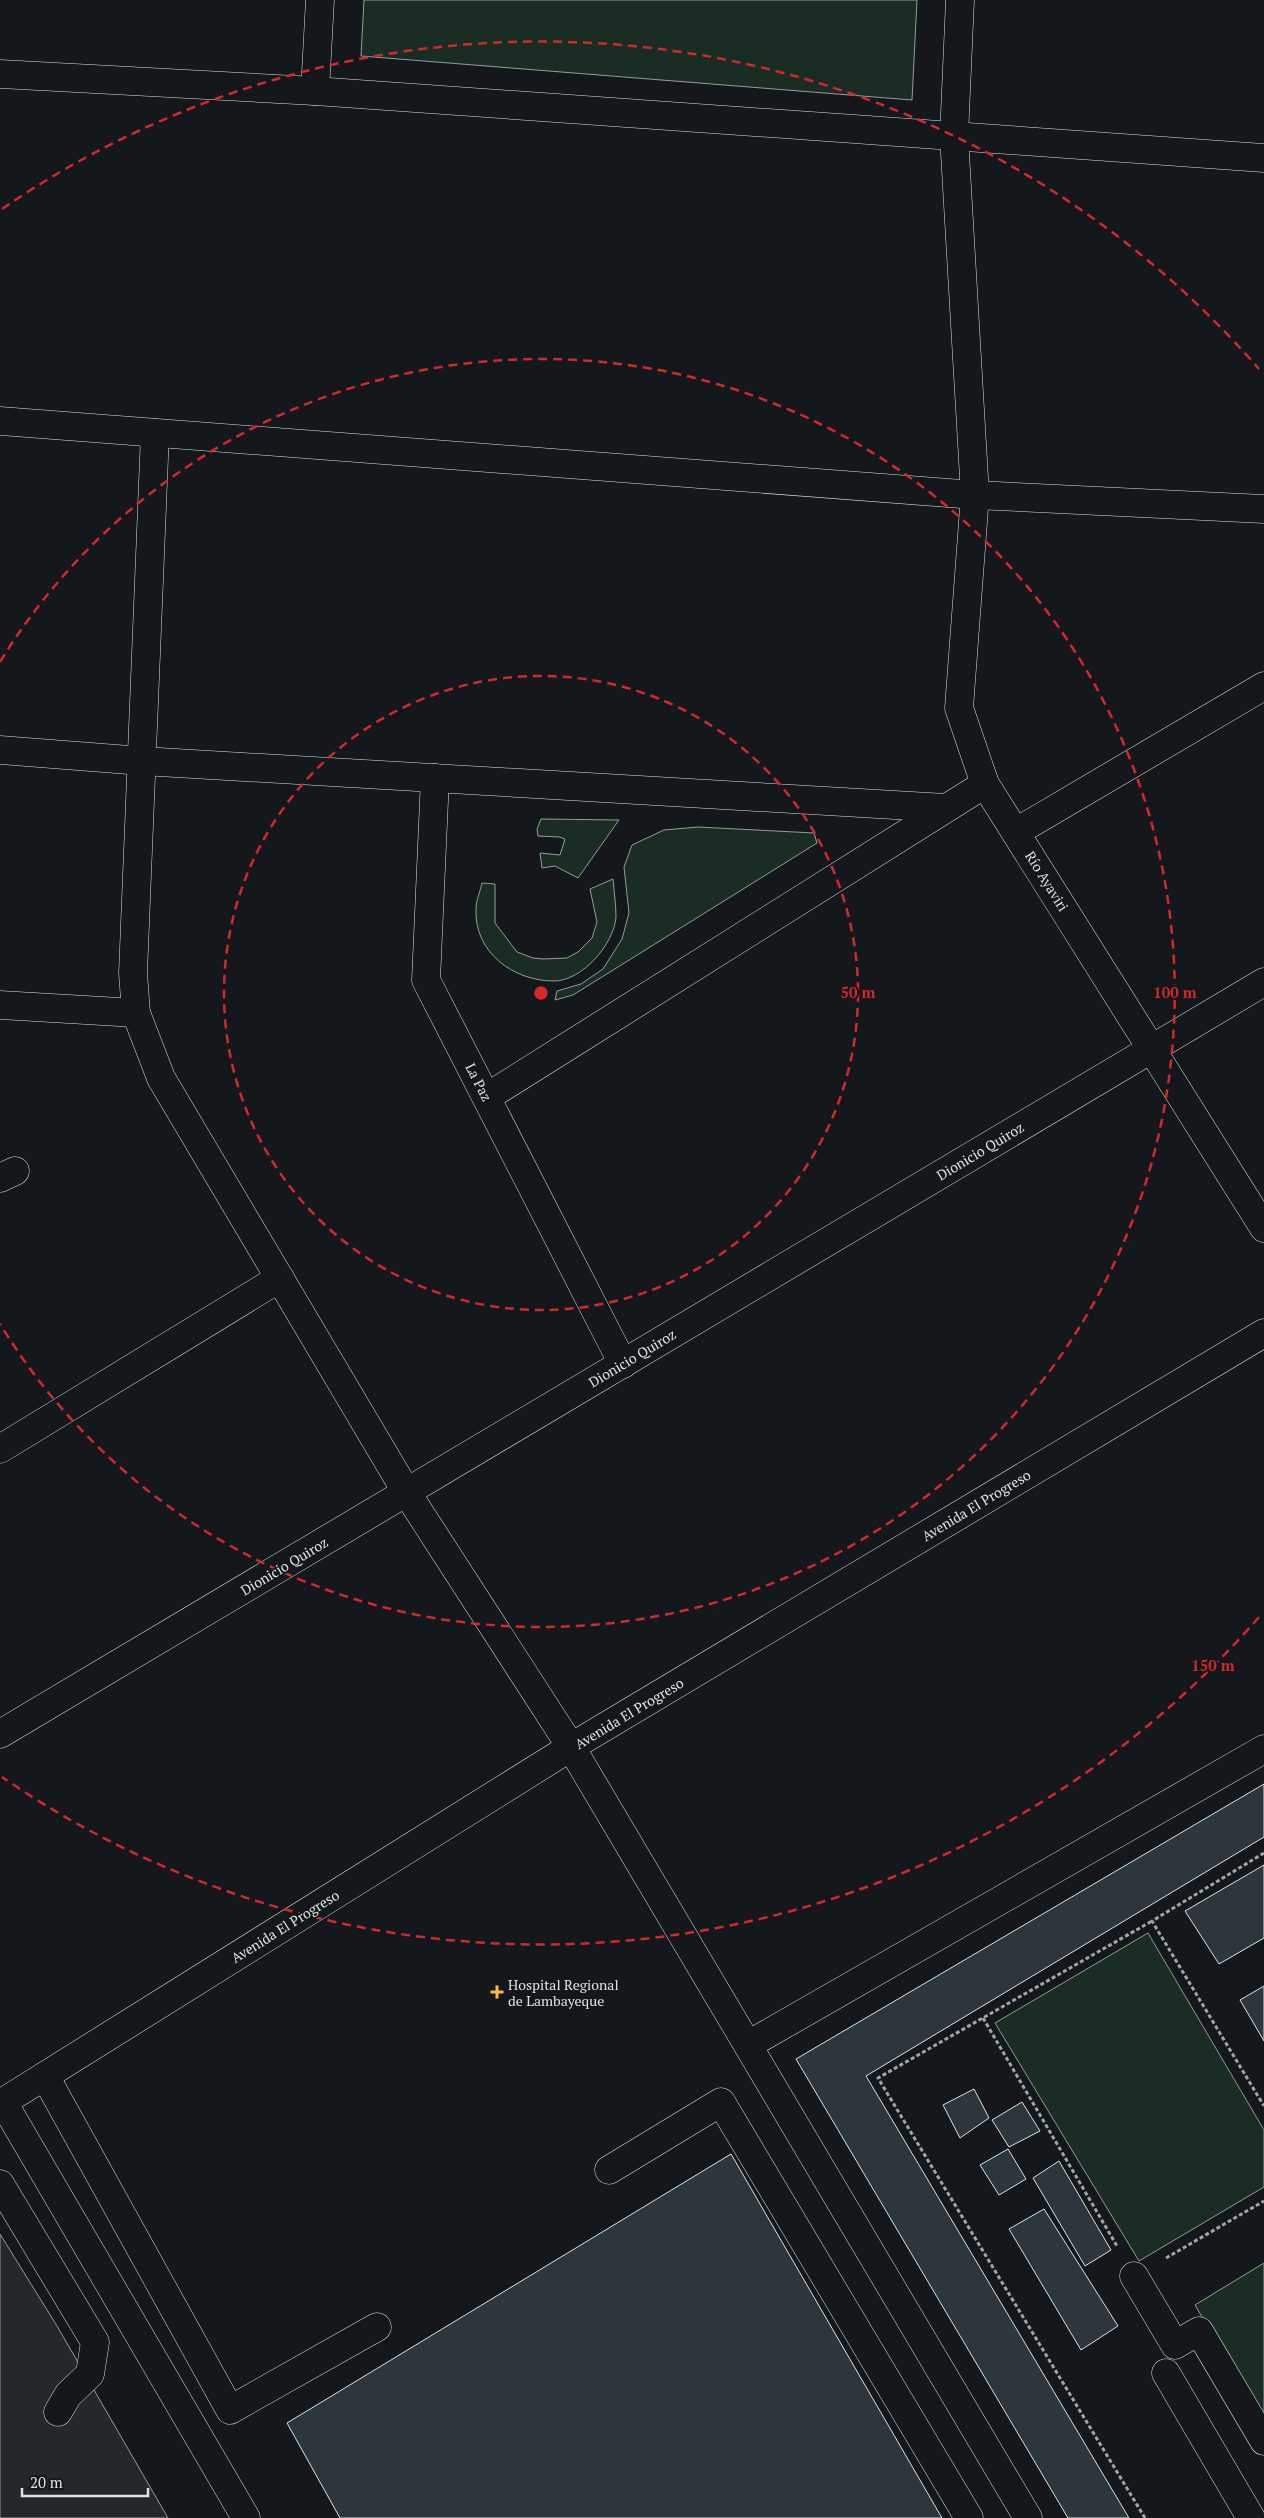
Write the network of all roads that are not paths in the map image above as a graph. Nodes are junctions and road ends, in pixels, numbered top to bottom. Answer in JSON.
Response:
{"nodes":[{"id":1,"x":320,"y":0,"type":"edge"},
{"id":2,"x":960,"y":0,"type":"edge"},
{"id":3,"x":0,"y":74,"type":"edge"},
{"id":4,"x":315,"y":91,"type":"junction"},
{"id":5,"x":954,"y":136,"type":"junction"},
{"id":6,"x":1264,"y":158,"type":"edge"},
{"id":7,"x":0,"y":421,"type":"edge"},
{"id":8,"x":156,"y":433,"type":"junction"},
{"id":9,"x":975,"y":495,"type":"junction"},
{"id":10,"x":1264,"y":509,"type":"edge"},
{"id":11,"x":1264,"y":686,"type":"edge"},
{"id":12,"x":0,"y":750,"type":"edge"},
{"id":13,"x":142,"y":761,"type":"junction"},
{"id":14,"x":435,"y":778,"type":"junction"},
{"id":15,"x":985,"y":784,"type":"junction"},
{"id":16,"x":946,"y":808,"type":"junction"},
{"id":17,"x":1016,"y":832,"type":"junction"},
{"id":18,"x":1264,"y":982,"type":"edge"},
{"id":19,"x":0,"y":1004,"type":"edge"},
{"id":20,"x":136,"y":1012,"type":"junction"},
{"id":21,"x":1152,"y":1048,"type":"junction"},
{"id":22,"x":486,"y":1097,"type":"junction"},
{"id":23,"x":1264,"y":1228,"type":"edge"},
{"id":24,"x":280,"y":1278,"type":"junction"},
{"id":25,"x":1264,"y":1333,"type":"edge"},
{"id":26,"x":624,"y":1364,"type":"junction"},
{"id":27,"x":0,"y":1449,"type":"edge"},
{"id":28,"x":407,"y":1493,"type":"junction"},
{"id":29,"x":3,"y":1726,"type":"edge"},
{"id":30,"x":571,"y":1747,"type":"junction"},
{"id":31,"x":1264,"y":1749,"type":"edge"},
{"id":32,"x":748,"y":2045,"type":"junction"},
{"id":33,"x":45,"y":2076,"type":"junction"},
{"id":34,"x":2,"y":2103,"type":"edge"},
{"id":35,"x":609,"y":2170,"type":"dead end"},
{"id":36,"x":0,"y":2184,"type":"edge"},
{"id":37,"x":1134,"y":2276,"type":"road end"},
{"id":38,"x":377,"y":2327,"type":"dead end"},
{"id":39,"x":1166,"y":2373,"type":"dead end"},
{"id":40,"x":58,"y":2412,"type":"dead end"},
{"id":41,"x":1264,"y":2441,"type":"edge"},
{"id":42,"x":246,"y":2518,"type":"edge"},
{"id":43,"x":969,"y":2518,"type":"edge"},
{"id":44,"x":1028,"y":2518,"type":"edge"},
{"id":45,"x":1251,"y":2518,"type":"edge"}],
"edges":[{"from":1,"to":4,"type":"street"},
{"from":2,"to":5,"type":"street","name":"Río Ayaviri"},
{"from":3,"to":4,"type":"street"},
{"from":4,"to":5,"type":"street"},
{"from":5,"to":6,"type":"street"},
{"from":5,"to":9,"type":"street","name":"Río Ayaviri"},
{"from":7,"to":8,"type":"street"},
{"from":8,"to":9,"type":"street"},
{"from":8,"to":13,"type":"street"},
{"from":9,"to":10,"type":"street"},
{"from":9,"to":15,"type":"street","name":"Río Ayaviri"},
{"from":11,"to":17,"type":"street"},
{"from":12,"to":13,"type":"street"},
{"from":13,"to":14,"type":"street"},
{"from":13,"to":20,"type":"street"},
{"from":14,"to":16,"type":"street"},
{"from":14,"to":22,"type":"street","name":"La Paz"},
{"from":15,"to":16,"type":"street"},
{"from":15,"to":17,"type":"street","name":"Río Ayaviri"},
{"from":16,"to":22,"type":"street"},
{"from":17,"to":21,"type":"street","name":"Río Ayaviri"},
{"from":18,"to":21,"type":"street","name":"Dionicio Quiroz"},
{"from":19,"to":20,"type":"street"},
{"from":20,"to":24,"type":"street"},
{"from":21,"to":23,"type":"street","name":"Río Ayaviri"},
{"from":21,"to":26,"type":"street","name":"Dionicio Quiroz"},
{"from":22,"to":26,"type":"street","name":"La Paz"},
{"from":24,"to":27,"type":"street"},
{"from":24,"to":28,"type":"street"},
{"from":25,"to":30,"type":"street","name":"Avenida El Progreso"},
{"from":26,"to":28,"type":"street","name":"Dionicio Quiroz"},
{"from":28,"to":29,"type":"street","name":"Dionicio Quiroz"},
{"from":28,"to":30,"type":"street"},
{"from":30,"to":32,"type":"street"},
{"from":30,"to":33,"type":"street","name":"Avenida El Progreso"},
{"from":31,"to":32,"type":"street"},
{"from":32,"to":44,"type":"street"},
{"from":33,"to":34,"type":"street","name":"Avenida El Progreso"},
{"from":33,"to":38,"type":"street"},
{"from":34,"to":42,"type":"street"},
{"from":35,"to":43,"type":"street"},
{"from":36,"to":40,"type":"street"},
{"from":37,"to":41,"type":"street"},
{"from":39,"to":45,"type":"street"}]}
